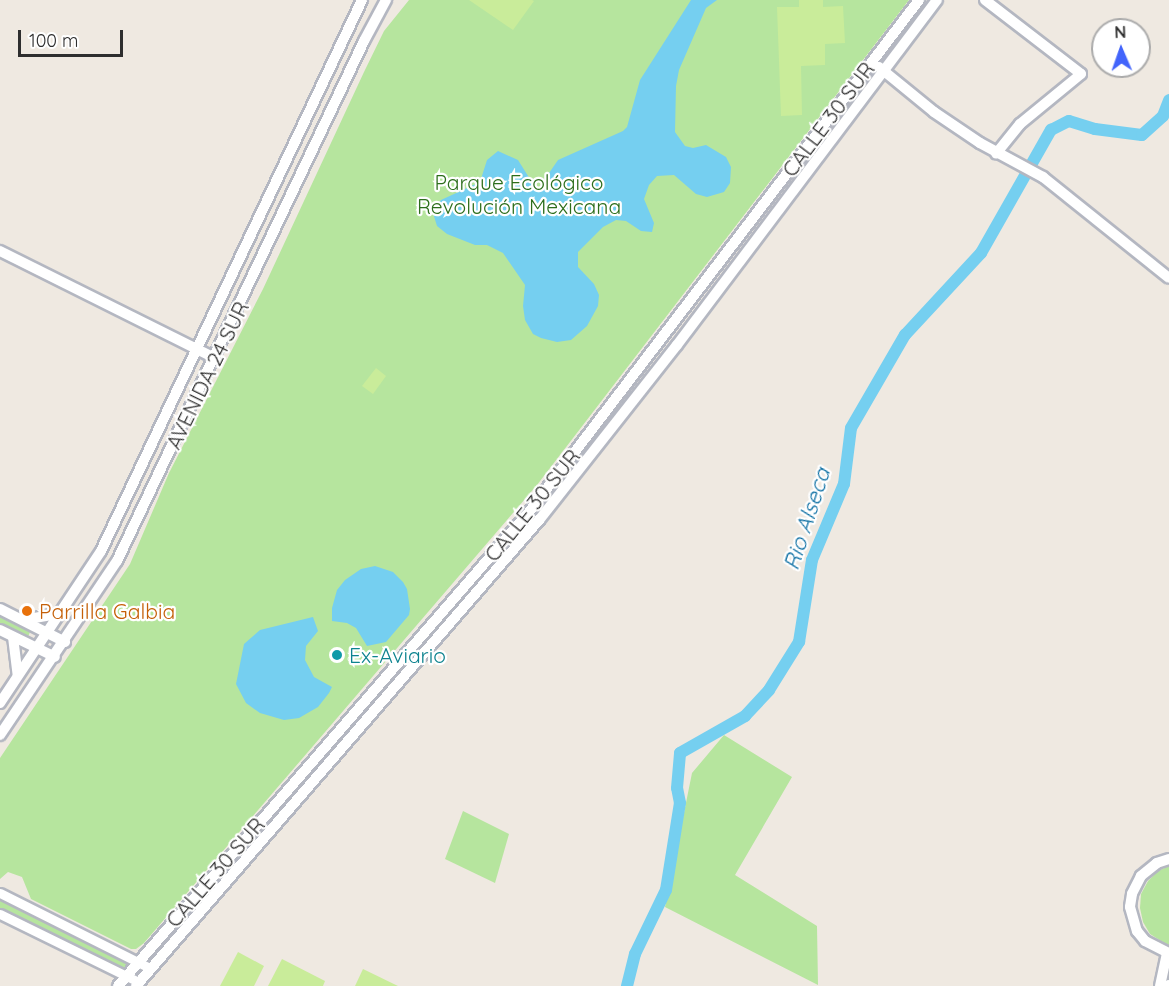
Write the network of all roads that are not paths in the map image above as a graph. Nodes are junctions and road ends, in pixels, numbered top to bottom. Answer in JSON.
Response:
{"nodes":[{"id":1,"x":362,"y":0,"type":"edge"},
{"id":2,"x":386,"y":0,"type":"edge"},
{"id":3,"x":919,"y":0,"type":"edge"},
{"id":4,"x":937,"y":0,"type":"edge"},
{"id":5,"x":986,"y":0,"type":"edge"},
{"id":6,"x":872,"y":61,"type":"junction"},
{"id":7,"x":883,"y":70,"type":"junction"},
{"id":8,"x":996,"y":154,"type":"junction"},
{"id":9,"x":0,"y":251,"type":"edge"},
{"id":10,"x":1169,"y":278,"type":"edge"},
{"id":11,"x":196,"y":349,"type":"junction"},
{"id":12,"x":215,"y":358,"type":"junction"},
{"id":13,"x":0,"y":609,"type":"edge"},
{"id":14,"x":61,"y":613,"type":"junction"},
{"id":15,"x":21,"y":620,"type":"junction"},
{"id":16,"x":0,"y":630,"type":"edge"},
{"id":17,"x":48,"y":634,"type":"junction"},
{"id":18,"x":13,"y":637,"type":"junction"},
{"id":19,"x":64,"y":642,"type":"junction"},
{"id":20,"x":38,"y":648,"type":"junction"},
{"id":21,"x":55,"y":657,"type":"junction"},
{"id":22,"x":18,"y":676,"type":"junction"},
{"id":23,"x":0,"y":703,"type":"edge"},
{"id":24,"x":0,"y":735,"type":"edge"},
{"id":25,"x":1169,"y":859,"type":"edge"},
{"id":26,"x":0,"y":893,"type":"edge"},
{"id":27,"x":0,"y":914,"type":"edge"},
{"id":28,"x":1168,"y":953,"type":"edge"},
{"id":29,"x":138,"y":961,"type":"junction"},
{"id":30,"x":150,"y":969,"type":"junction"},
{"id":31,"x":126,"y":975,"type":"junction"},
{"id":32,"x":138,"y":984,"type":"edge"},
{"id":33,"x":118,"y":986,"type":"edge"},
{"id":34,"x":1160,"y":986,"type":"edge"}],
"edges":[{"from":1,"to":11,"type":"main road","name":"AVENIDA 24 SUR"},
{"from":2,"to":12,"type":"main road","name":"AVENIDA 24 SUR"},
{"from":3,"to":6,"type":"main road","name":"CALLE 30 SUR"},
{"from":4,"to":7,"type":"main road","name":"CALLE 30 SUR"},
{"from":5,"to":8,"type":"main road"},
{"from":6,"to":7,"type":"main road"},
{"from":6,"to":29,"type":"main road","name":"CALLE 30 SUR"},
{"from":7,"to":8,"type":"main road"},
{"from":7,"to":30,"type":"main road","name":"CALLE 30 SUR"},
{"from":8,"to":10,"type":"main road"},
{"from":9,"to":11,"type":"main road"},
{"from":11,"to":12,"type":"main road"},
{"from":11,"to":14,"type":"main road","name":"AVENIDA 24 SUR"},
{"from":12,"to":19,"type":"main road","name":"AVENIDA 24 SUR"},
{"from":13,"to":15,"type":"main road"},
{"from":14,"to":15,"type":"main road"},
{"from":14,"to":17,"type":"main road","name":"AVENIDA 24 SUR"},
{"from":15,"to":17,"type":"main road"},
{"from":16,"to":18,"type":"main road"},
{"from":17,"to":19,"type":"main road"},
{"from":17,"to":20,"type":"main road","name":"AVENIDA 24 SUR"},
{"from":18,"to":20,"type":"main road"},
{"from":18,"to":22,"type":"main road"},
{"from":19,"to":21,"type":"main road","name":"AVENIDA 24 SUR"},
{"from":20,"to":21,"type":"main road"},
{"from":20,"to":22,"type":"main road","name":"AVENIDA 24 SUR"},
{"from":21,"to":24,"type":"main road","name":"AVENIDA 24 SUR"},
{"from":22,"to":23,"type":"main road","name":"AVENIDA 24 SUR"},
{"from":25,"to":28,"type":"main road"},
{"from":26,"to":29,"type":"street"},
{"from":27,"to":31,"type":"street"},
{"from":28,"to":34,"type":"main road"},
{"from":29,"to":30,"type":"street"},
{"from":29,"to":31,"type":"main road","name":"CALLE 30 SUR"},
{"from":30,"to":32,"type":"main road","name":"CALLE 30 SUR"},
{"from":31,"to":32,"type":"street"},
{"from":31,"to":33,"type":"main road","name":"CALLE 30 SUR"}]}
